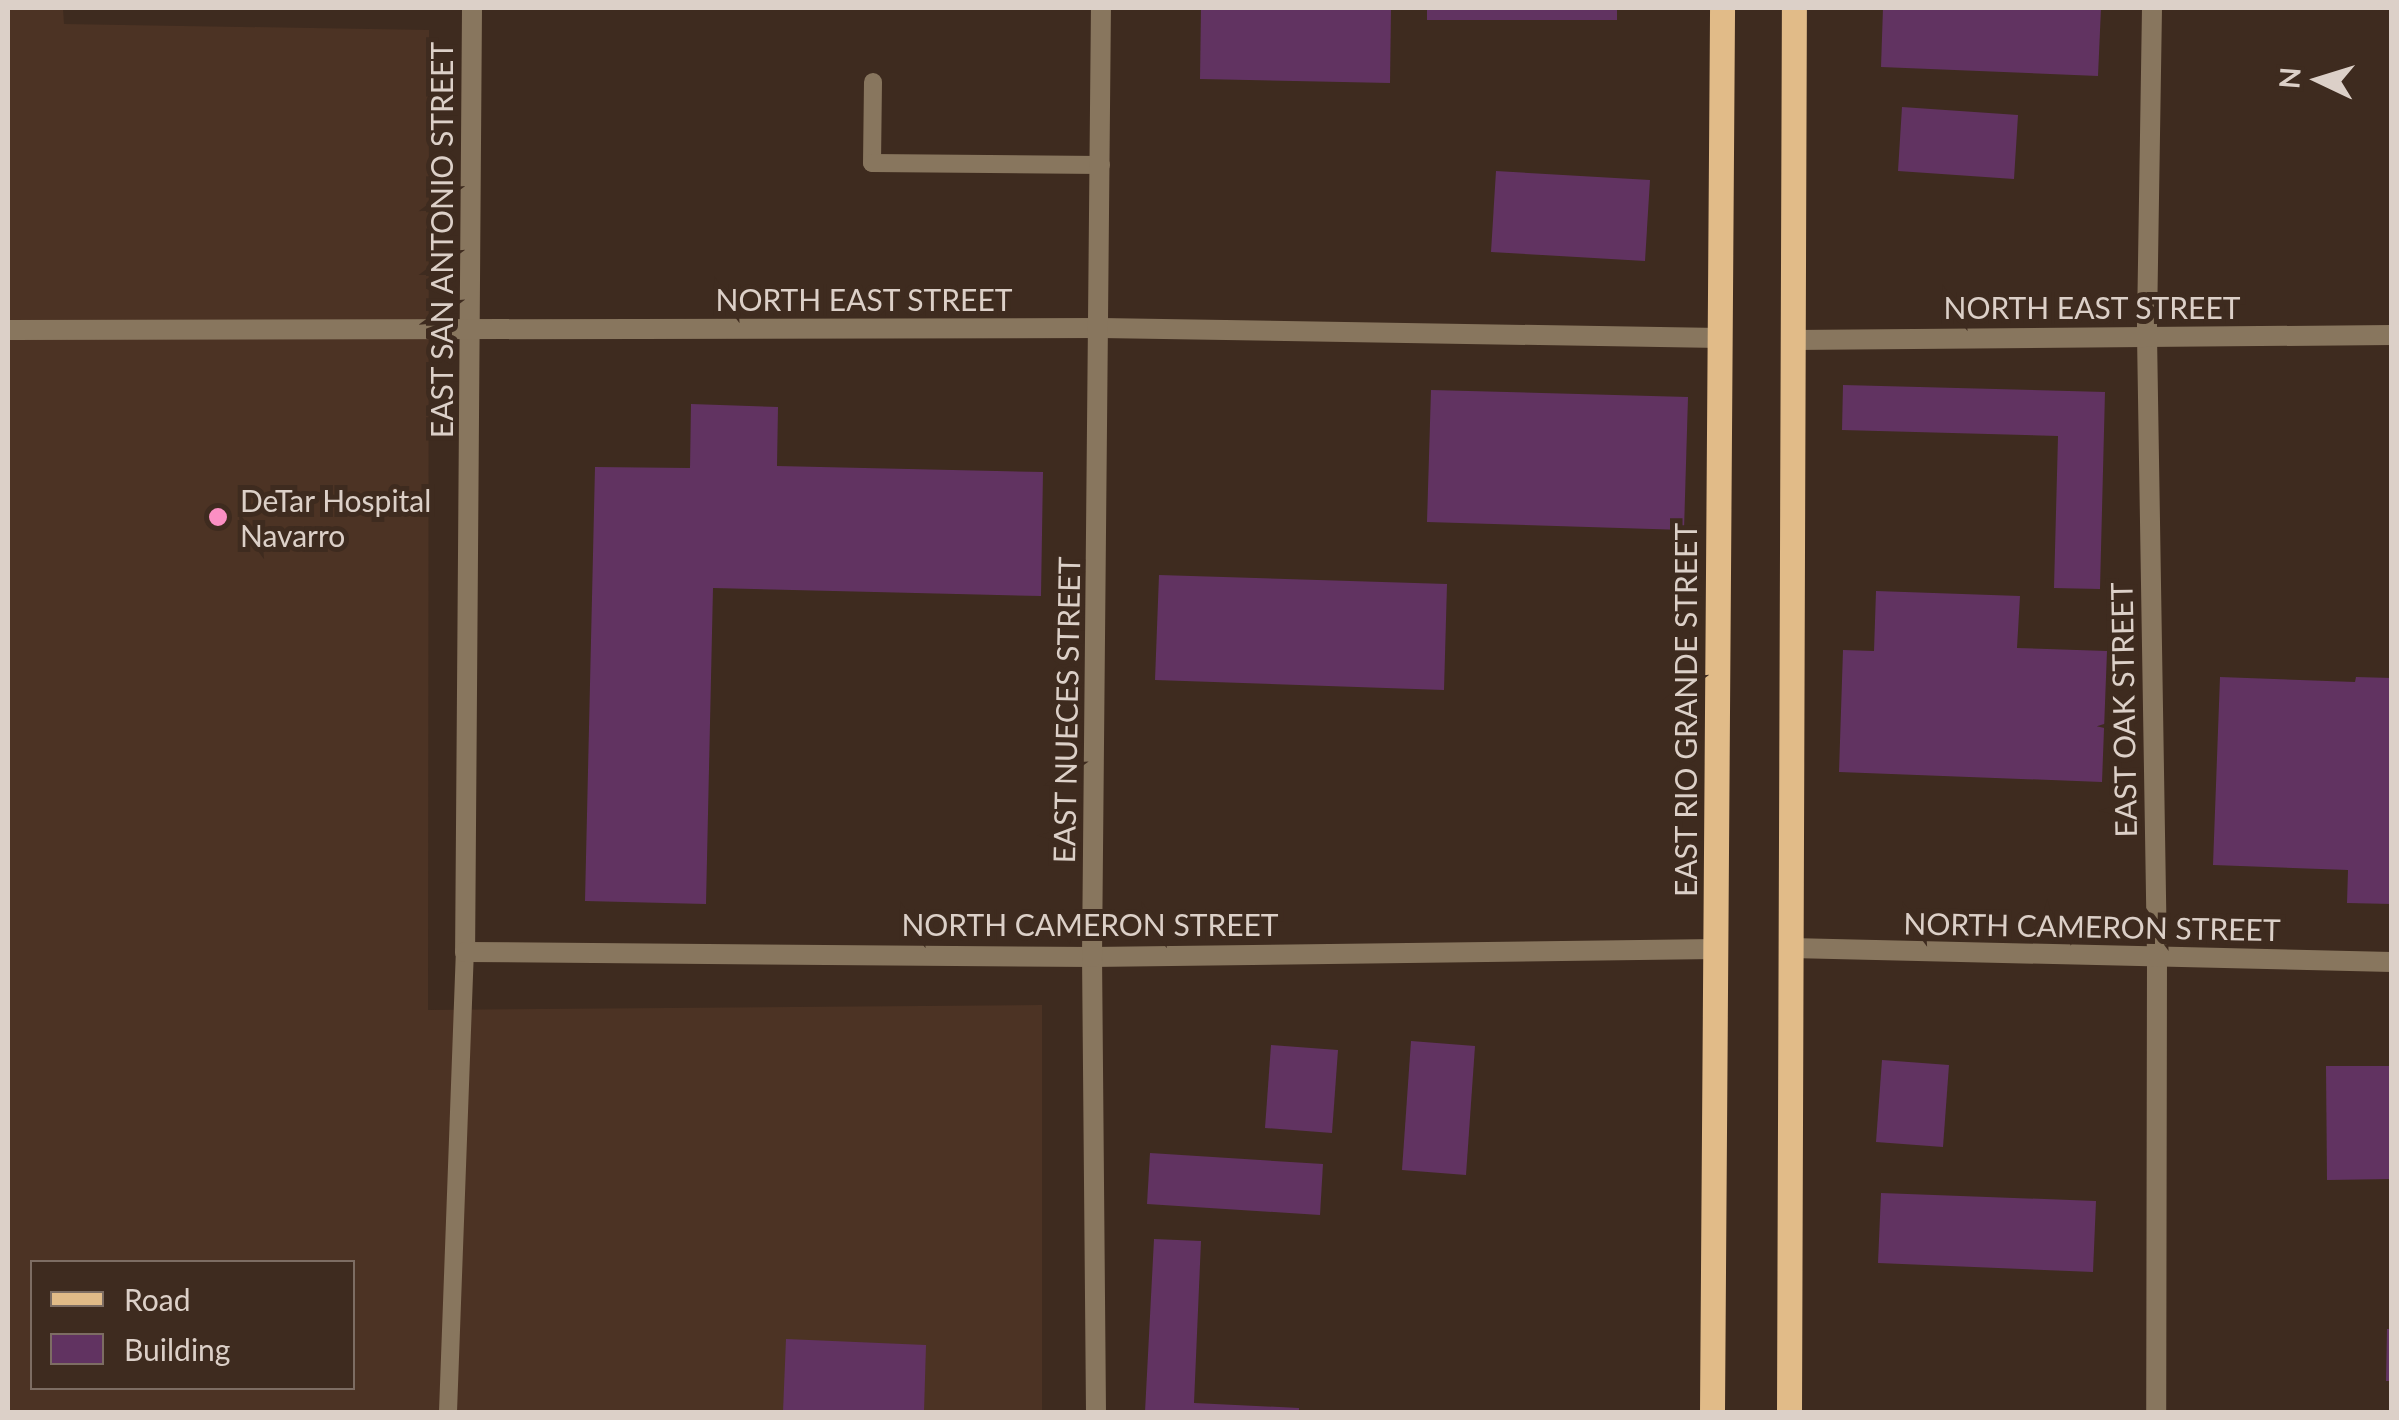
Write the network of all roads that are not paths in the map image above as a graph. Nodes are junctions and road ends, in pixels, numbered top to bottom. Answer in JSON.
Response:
{"nodes":[{"id":1,"x":472,"y":8,"type":"edge"},
{"id":2,"x":1101,"y":8,"type":"edge"},
{"id":3,"x":1722,"y":8,"type":"edge"},
{"id":4,"x":1794,"y":8,"type":"edge"},
{"id":5,"x":2152,"y":8,"type":"edge"},
{"id":6,"x":873,"y":82,"type":"dead end"},
{"id":7,"x":1101,"y":165,"type":"junction"},
{"id":8,"x":1101,"y":328,"type":"junction"},
{"id":9,"x":8,"y":330,"type":"edge"},
{"id":10,"x":472,"y":330,"type":"junction"},
{"id":11,"x":2147,"y":335,"type":"junction"},
{"id":12,"x":2392,"y":335,"type":"edge"},
{"id":13,"x":1720,"y":338,"type":"junction"},
{"id":14,"x":1794,"y":340,"type":"junction"},
{"id":15,"x":1791,"y":948,"type":"junction"},
{"id":16,"x":1716,"y":949,"type":"junction"},
{"id":17,"x":465,"y":952,"type":"junction"},
{"id":18,"x":1092,"y":956,"type":"junction"},
{"id":19,"x":2157,"y":958,"type":"junction"},
{"id":20,"x":2392,"y":962,"type":"edge"},
{"id":21,"x":448,"y":1412,"type":"edge"},
{"id":22,"x":1096,"y":1412,"type":"edge"},
{"id":23,"x":1712,"y":1412,"type":"edge"},
{"id":24,"x":1790,"y":1412,"type":"edge"},
{"id":25,"x":2156,"y":1412,"type":"edge"}],
"edges":[{"from":1,"to":10,"type":"street","name":"EAST SAN ANTONIO STREET"},
{"from":2,"to":7,"type":"street","name":"EAST NUECES STREET"},
{"from":3,"to":13,"type":"main road","name":"EAST RIO GRANDE STREET"},
{"from":4,"to":14,"type":"main road"},
{"from":5,"to":11,"type":"street","name":"EAST OAK STREET"},
{"from":6,"to":7,"type":"lane"},
{"from":7,"to":8,"type":"street","name":"EAST NUECES STREET"},
{"from":8,"to":10,"type":"street","name":"NORTH EAST STREET"},
{"from":8,"to":13,"type":"street","name":"NORTH EAST STREET"},
{"from":8,"to":18,"type":"street","name":"EAST NUECES STREET"},
{"from":9,"to":10,"type":"street","name":"NORTH EAST STREET"},
{"from":10,"to":17,"type":"street","name":"EAST SAN ANTONIO STREET"},
{"from":11,"to":12,"type":"street","name":"NORTH EAST STREET"},
{"from":11,"to":14,"type":"street","name":"NORTH EAST STREET"},
{"from":11,"to":19,"type":"street","name":"EAST OAK STREET"},
{"from":13,"to":16,"type":"main road","name":"EAST RIO GRANDE STREET"},
{"from":14,"to":15,"type":"main road"},
{"from":15,"to":19,"type":"street","name":"NORTH CAMERON STREET"},
{"from":15,"to":24,"type":"main road"},
{"from":16,"to":18,"type":"street","name":"NORTH CAMERON STREET"},
{"from":16,"to":23,"type":"main road","name":"EAST RIO GRANDE STREET"},
{"from":17,"to":18,"type":"street","name":"NORTH CAMERON STREET"},
{"from":17,"to":21,"type":"lane"},
{"from":18,"to":22,"type":"street","name":"EAST NUECES STREET"},
{"from":19,"to":20,"type":"street","name":"NORTH CAMERON STREET"},
{"from":19,"to":25,"type":"street","name":"EAST OAK STREET"}]}
